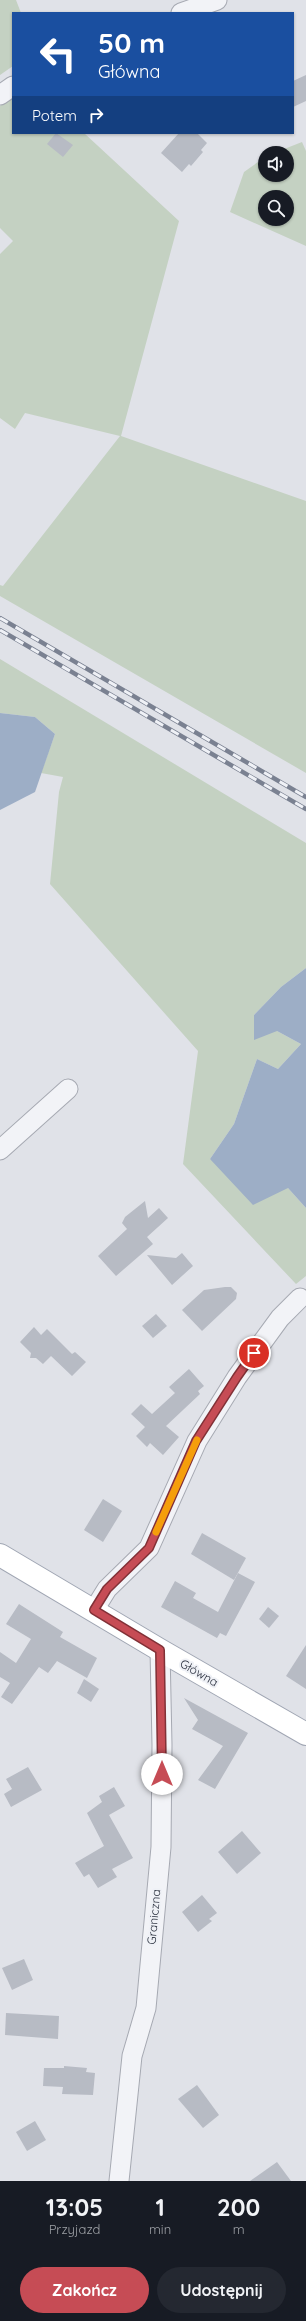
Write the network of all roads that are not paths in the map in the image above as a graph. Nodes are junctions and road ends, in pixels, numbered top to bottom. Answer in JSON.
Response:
{"nodes":[{"id":1,"x":217,"y":0,"type":"edge"},
{"id":2,"x":184,"y":12,"type":"edge"},
{"id":3,"x":12,"y":87,"type":"edge"},
{"id":4,"x":0,"y":95,"type":"edge"},
{"id":5,"x":68,"y":1089,"type":"dead end"},
{"id":6,"x":0,"y":1150,"type":"edge"},
{"id":7,"x":300,"y":1298,"type":"dead end"},
{"id":8,"x":0,"y":1555,"type":"edge"},
{"id":9,"x":94,"y":1610,"type":"junction"},
{"id":10,"x":160,"y":1650,"type":"junction"},
{"id":11,"x":306,"y":1734,"type":"edge"},
{"id":12,"x":119,"y":2181,"type":"edge"}],
"edges":[{"from":1,"to":2,"type":"street"},
{"from":3,"to":4,"type":"street"},
{"from":5,"to":6,"type":"street"},
{"from":7,"to":9,"type":"street"},
{"from":8,"to":9,"type":"main road","name":"Główna"},
{"from":9,"to":10,"type":"main road","name":"Główna"},
{"from":10,"to":11,"type":"main road","name":"Główna"},
{"from":10,"to":12,"type":"street","name":"Graniczna"}]}
